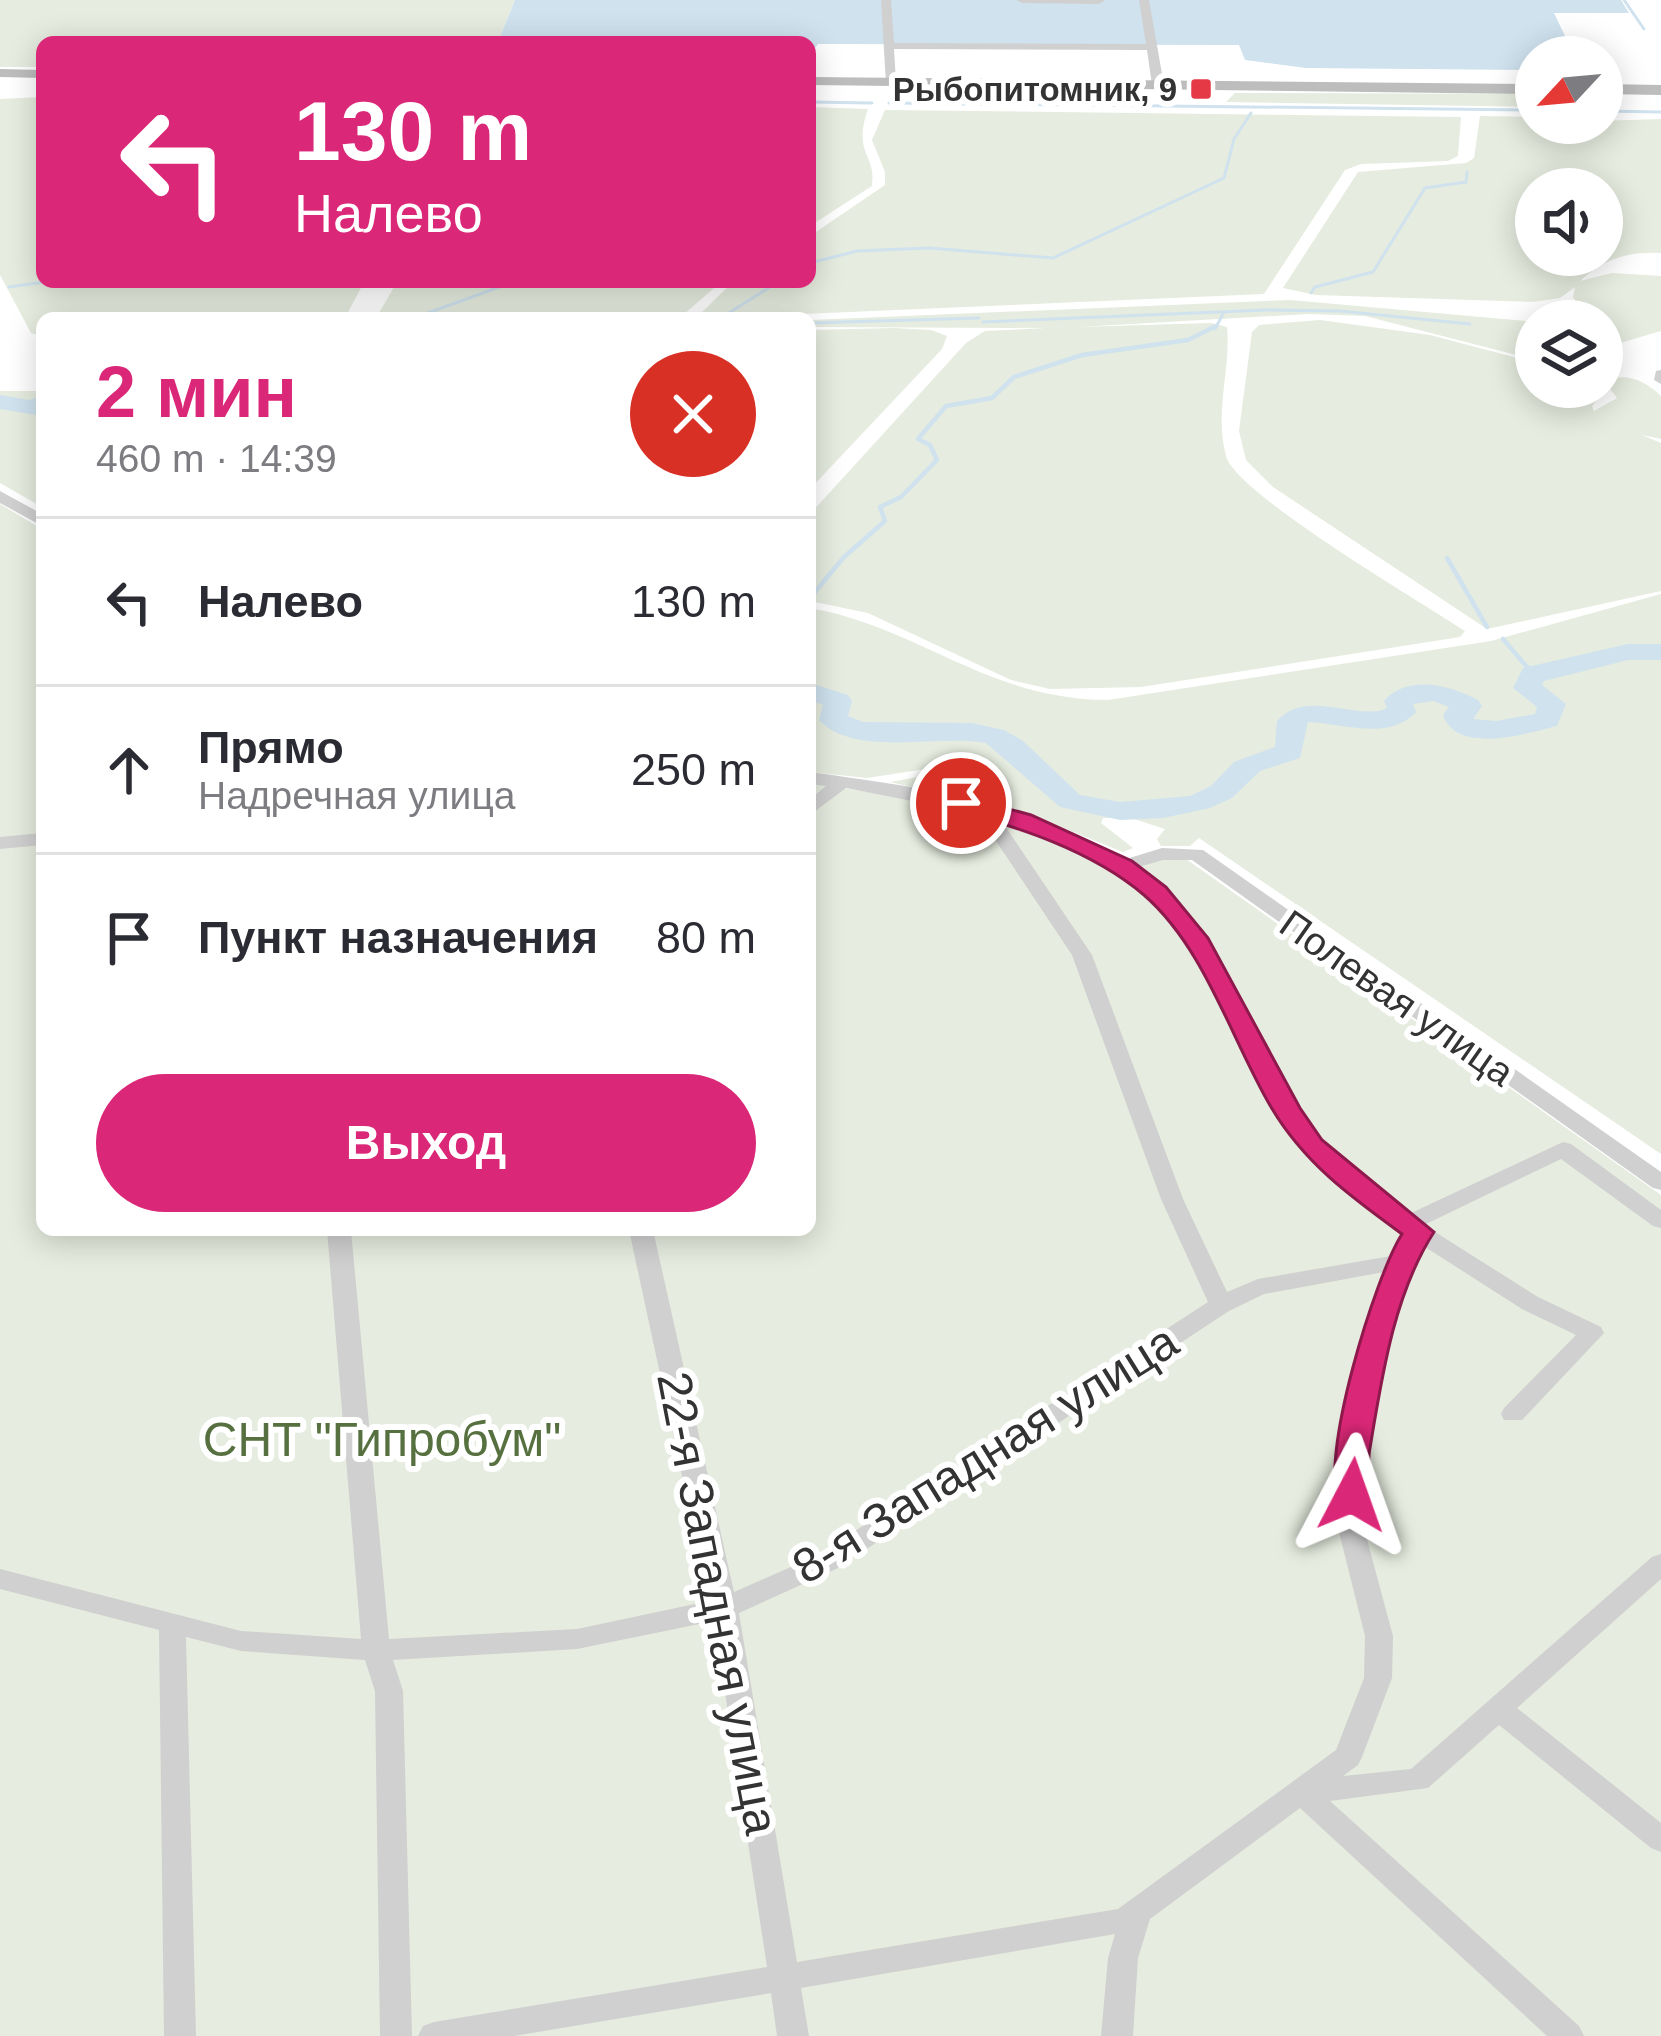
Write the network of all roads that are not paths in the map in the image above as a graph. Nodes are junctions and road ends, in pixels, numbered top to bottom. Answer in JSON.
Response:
{"nodes":[{"id":1,"x":886,"y":0,"type":"edge"},
{"id":2,"x":1022,"y":0,"type":"edge"},
{"id":3,"x":1144,"y":0,"type":"edge"},
{"id":4,"x":1099,"y":1,"type":"edge"},
{"id":5,"x":887,"y":46,"type":"junction"},
{"id":6,"x":1153,"y":47,"type":"junction"},
{"id":7,"x":0,"y":74,"type":"edge"},
{"id":8,"x":36,"y":74,"type":"edge"},
{"id":9,"x":816,"y":81,"type":"edge"},
{"id":10,"x":890,"y":82,"type":"junction"},
{"id":11,"x":1158,"y":85,"type":"junction"},
{"id":12,"x":1515,"y":88,"type":"edge"},
{"id":13,"x":1623,"y":89,"type":"edge"},
{"id":14,"x":1661,"y":90,"type":"edge"},
{"id":15,"x":0,"y":496,"type":"edge"},
{"id":16,"x":36,"y":517,"type":"edge"},
{"id":17,"x":816,"y":779,"type":"edge"},
{"id":18,"x":842,"y":782,"type":"junction"},
{"id":19,"x":816,"y":804,"type":"edge"},
{"id":20,"x":985,"y":810,"type":"junction"},
{"id":21,"x":36,"y":840,"type":"edge"},
{"id":22,"x":0,"y":843,"type":"edge"},
{"id":23,"x":1123,"y":866,"type":"junction"},
{"id":24,"x":1661,"y":1183,"type":"edge"},
{"id":25,"x":1661,"y":1220,"type":"edge"},
{"id":26,"x":1413,"y":1228,"type":"junction"},
{"id":27,"x":340,"y":1236,"type":"edge"},
{"id":28,"x":643,"y":1236,"type":"edge"},
{"id":29,"x":1399,"y":1262,"type":"junction"},
{"id":30,"x":1221,"y":1305,"type":"junction"},
{"id":31,"x":1513,"y":1414,"type":"dead end"},
{"id":32,"x":0,"y":1580,"type":"edge"},
{"id":33,"x":1655,"y":1580,"type":"edge"},
{"id":34,"x":722,"y":1609,"type":"junction"},
{"id":35,"x":172,"y":1622,"type":"junction"},
{"id":36,"x":376,"y":1650,"type":"junction"},
{"id":37,"x":1499,"y":1708,"type":"junction"},
{"id":38,"x":1301,"y":1792,"type":"junction"},
{"id":39,"x":1661,"y":1840,"type":"edge"},
{"id":40,"x":1137,"y":1911,"type":"junction"},
{"id":41,"x":785,"y":1979,"type":"junction"},
{"id":42,"x":180,"y":2036,"type":"edge"},
{"id":43,"x":396,"y":2036,"type":"edge"},
{"id":44,"x":434,"y":2036,"type":"edge"},
{"id":45,"x":794,"y":2036,"type":"edge"},
{"id":46,"x":1117,"y":2036,"type":"edge"},
{"id":47,"x":1568,"y":2036,"type":"edge"}],
"edges":[{"from":1,"to":5,"type":"street"},
{"from":2,"to":4,"type":"street"},
{"from":3,"to":6,"type":"street"},
{"from":5,"to":6,"type":"street"},
{"from":5,"to":10,"type":"street"},
{"from":6,"to":11,"type":"street"},
{"from":7,"to":8,"type":"main road"},
{"from":9,"to":10,"type":"main road"},
{"from":10,"to":11,"type":"main road"},
{"from":11,"to":12,"type":"main road"},
{"from":13,"to":14,"type":"main road"},
{"from":15,"to":16,"type":"street"},
{"from":17,"to":18,"type":"street"},
{"from":18,"to":19,"type":"street"},
{"from":18,"to":20,"type":"street"},
{"from":20,"to":23,"type":"street"},
{"from":20,"to":30,"type":"street"},
{"from":21,"to":22,"type":"street"},
{"from":23,"to":24,"type":"street","name":"Полевая улица"},
{"from":23,"to":26,"type":"street"},
{"from":25,"to":26,"type":"street"},
{"from":26,"to":29,"type":"street"},
{"from":26,"to":31,"type":"street"},
{"from":27,"to":36,"type":"street"},
{"from":28,"to":34,"type":"street","name":"22-я Западная улица"},
{"from":29,"to":30,"type":"street","name":"8-я Западная улица"},
{"from":29,"to":38,"type":"street"},
{"from":30,"to":34,"type":"street","name":"8-я Западная улица"},
{"from":32,"to":35,"type":"street","name":"8-я Западная улица"},
{"from":33,"to":37,"type":"street"},
{"from":34,"to":36,"type":"street","name":"8-я Западная улица"},
{"from":34,"to":41,"type":"street","name":"22-я Западная улица"},
{"from":35,"to":36,"type":"street","name":"8-я Западная улица"},
{"from":35,"to":42,"type":"street"},
{"from":36,"to":43,"type":"street"},
{"from":37,"to":38,"type":"street"},
{"from":37,"to":39,"type":"street"},
{"from":38,"to":40,"type":"street"},
{"from":38,"to":47,"type":"street"},
{"from":40,"to":41,"type":"street"},
{"from":40,"to":46,"type":"street"},
{"from":41,"to":44,"type":"street"},
{"from":41,"to":45,"type":"street","name":"22-я Западная улица"}]}
